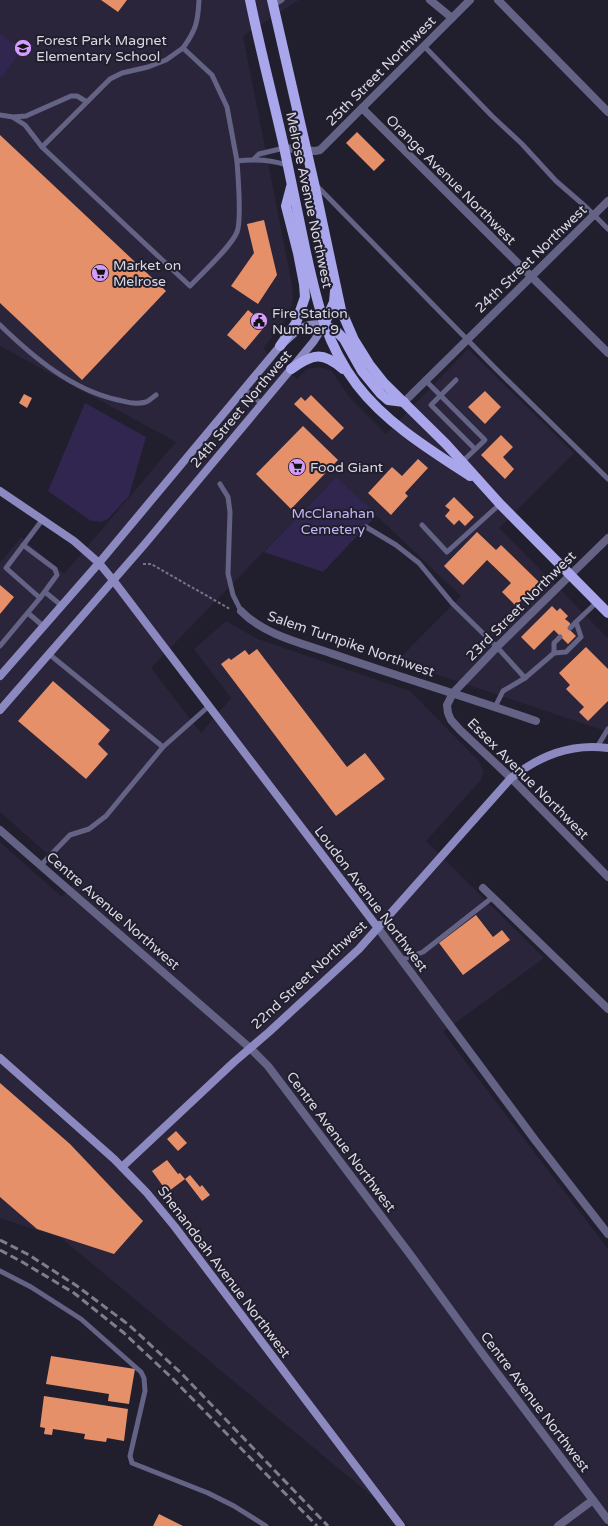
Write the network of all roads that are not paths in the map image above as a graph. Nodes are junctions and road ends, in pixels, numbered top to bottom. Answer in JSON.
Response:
{"nodes":[{"id":1,"x":199,"y":0,"type":"edge"},
{"id":2,"x":250,"y":0,"type":"edge"},
{"id":3,"x":430,"y":0,"type":"edge"},
{"id":4,"x":470,"y":0,"type":"edge"},
{"id":5,"x":498,"y":0,"type":"edge"},
{"id":6,"x":275,"y":2,"type":"edge"},
{"id":7,"x":452,"y":18,"type":"junction"},
{"id":8,"x":424,"y":46,"type":"junction"},
{"id":9,"x":183,"y":48,"type":"junction"},
{"id":10,"x":87,"y":102,"type":"junction"},
{"id":11,"x":362,"y":108,"type":"junction"},
{"id":12,"x":608,"y":112,"type":"edge"},
{"id":13,"x":0,"y":115,"type":"edge"},
{"id":14,"x":13,"y":117,"type":"junction"},
{"id":15,"x":42,"y":148,"type":"junction"},
{"id":16,"x":284,"y":148,"type":"junction"},
{"id":17,"x":306,"y":150,"type":"junction"},
{"id":18,"x":254,"y":159,"type":"junction"},
{"id":19,"x":238,"y":161,"type":"junction"},
{"id":20,"x":287,"y":166,"type":"junction"},
{"id":21,"x":314,"y":183,"type":"junction"},
{"id":22,"x":291,"y":185,"type":"junction"},
{"id":23,"x":608,"y":201,"type":"edge"},
{"id":24,"x":594,"y":215,"type":"junction"},
{"id":25,"x":608,"y":229,"type":"edge"},
{"id":26,"x":530,"y":277,"type":"junction"},
{"id":27,"x":335,"y":280,"type":"junction"},
{"id":28,"x":0,"y":325,"type":"edge"},
{"id":29,"x":324,"y":325,"type":"junction"},
{"id":30,"x":468,"y":339,"type":"junction"},
{"id":31,"x":280,"y":346,"type":"junction"},
{"id":32,"x":608,"y":353,"type":"edge"},
{"id":33,"x":291,"y":369,"type":"junction"},
{"id":34,"x":350,"y":375,"type":"junction"},
{"id":35,"x":456,"y":380,"type":"dead end"},
{"id":36,"x":426,"y":381,"type":"junction"},
{"id":37,"x":245,"y":390,"type":"junction"},
{"id":38,"x":156,"y":395,"type":"dead end"},
{"id":39,"x":440,"y":396,"type":"junction"},
{"id":40,"x":404,"y":402,"type":"junction"},
{"id":41,"x":262,"y":404,"type":"junction"},
{"id":42,"x":476,"y":449,"type":"junction"},
{"id":43,"x":462,"y":462,"type":"junction"},
{"id":44,"x":608,"y":479,"type":"edge"},
{"id":45,"x":480,"y":482,"type":"junction"},
{"id":46,"x":220,"y":484,"type":"dead end"},
{"id":47,"x":0,"y":491,"type":"edge"},
{"id":48,"x":500,"y":504,"type":"junction"},
{"id":49,"x":43,"y":519,"type":"junction"},
{"id":50,"x":422,"y":524,"type":"dead end"},
{"id":51,"x":366,"y":527,"type":"dead end"},
{"id":52,"x":608,"y":538,"type":"edge"},
{"id":53,"x":23,"y":545,"type":"junction"},
{"id":54,"x":99,"y":563,"type":"junction"},
{"id":55,"x":571,"y":575,"type":"junction"},
{"id":56,"x":114,"y":580,"type":"junction"},
{"id":57,"x":46,"y":592,"type":"junction"},
{"id":58,"x":40,"y":598,"type":"junction"},
{"id":59,"x":597,"y":602,"type":"junction"},
{"id":60,"x":61,"y":605,"type":"junction"},
{"id":61,"x":241,"y":611,"type":"joint"},
{"id":62,"x":28,"y":613,"type":"junction"},
{"id":63,"x":608,"y":613,"type":"edge"},
{"id":64,"x":576,"y":622,"type":"junction"},
{"id":65,"x":43,"y":626,"type":"junction"},
{"id":66,"x":570,"y":628,"type":"dead end"},
{"id":67,"x":560,"y":637,"type":"dead end"},
{"id":68,"x":0,"y":646,"type":"edge"},
{"id":69,"x":497,"y":647,"type":"junction"},
{"id":70,"x":554,"y":652,"type":"junction"},
{"id":71,"x":49,"y":654,"type":"junction"},
{"id":72,"x":0,"y":676,"type":"edge"},
{"id":73,"x":525,"y":678,"type":"junction"},
{"id":74,"x":453,"y":693,"type":"junction"},
{"id":75,"x":209,"y":706,"type":"junction"},
{"id":76,"x":495,"y":707,"type":"junction"},
{"id":77,"x":0,"y":710,"type":"edge"},
{"id":78,"x":536,"y":721,"type":"dead end"},
{"id":79,"x":608,"y":729,"type":"edge"},
{"id":80,"x":164,"y":747,"type":"junction"},
{"id":81,"x":597,"y":747,"type":"junction"},
{"id":82,"x":608,"y":748,"type":"edge"},
{"id":83,"x":511,"y":778,"type":"junction"},
{"id":84,"x":0,"y":830,"type":"edge"},
{"id":85,"x":41,"y":865,"type":"junction"},
{"id":86,"x":607,"y":875,"type":"edge"},
{"id":87,"x":483,"y":888,"type":"dead end"},
{"id":88,"x":493,"y":897,"type":"junction"},
{"id":89,"x":378,"y":928,"type":"junction"},
{"id":90,"x":402,"y":960,"type":"junction"},
{"id":91,"x":608,"y":1008,"type":"edge"},
{"id":92,"x":250,"y":1048,"type":"junction"},
{"id":93,"x":0,"y":1058,"type":"edge"},
{"id":94,"x":122,"y":1167,"type":"junction"},
{"id":95,"x":608,"y":1234,"type":"edge"},
{"id":96,"x":0,"y":1270,"type":"edge"},
{"id":97,"x":593,"y":1500,"type":"junction"},
{"id":98,"x":608,"y":1520,"type":"edge"},
{"id":99,"x":266,"y":1526,"type":"edge"},
{"id":100,"x":400,"y":1526,"type":"edge"},
{"id":101,"x":558,"y":1526,"type":"edge"}],
"edges":[{"from":1,"to":9,"type":"lane"},
{"from":2,"to":16,"type":"main road","name":"Melrose Avenue Northwest"},
{"from":3,"to":7,"type":"street"},
{"from":4,"to":7,"type":"street","name":"25th Street Northwest"},
{"from":5,"to":12,"type":"street"},
{"from":6,"to":17,"type":"main road","name":"Melrose Avenue Northwest"},
{"from":7,"to":8,"type":"street","name":"25th Street Northwest"},
{"from":8,"to":11,"type":"street","name":"25th Street Northwest"},
{"from":8,"to":24,"type":"lane"},
{"from":9,"to":10,"type":"lane"},
{"from":9,"to":19,"type":"lane"},
{"from":10,"to":14,"type":"lane"},
{"from":10,"to":15,"type":"lane"},
{"from":11,"to":17,"type":"street","name":"25th Street Northwest"},
{"from":11,"to":26,"type":"street","name":"Orange Avenue Northwest"},
{"from":13,"to":14,"type":"lane"},
{"from":14,"to":15,"type":"lane"},
{"from":15,"to":19,"type":"lane"},
{"from":16,"to":17,"type":"street","name":"25th Street Northwest"},
{"from":16,"to":18,"type":"lane"},
{"from":16,"to":20,"type":"main road","name":"Melrose Avenue Northwest"},
{"from":17,"to":21,"type":"main road","name":"Melrose Avenue Northwest"},
{"from":18,"to":19,"type":"lane"},
{"from":18,"to":20,"type":"lane"},
{"from":20,"to":22,"type":"main road","name":"Melrose Avenue Northwest"},
{"from":21,"to":27,"type":"main road","name":"Melrose Avenue Northwest"},
{"from":21,"to":30,"type":"lane"},
{"from":22,"to":29,"type":"main road","name":"Melrose Avenue Northwest"},
{"from":22,"to":31,"type":"main road"},
{"from":23,"to":24,"type":"street","name":"24th Street Northwest"},
{"from":24,"to":25,"type":"lane"},
{"from":24,"to":26,"type":"street","name":"24th Street Northwest"},
{"from":26,"to":30,"type":"street","name":"24th Street Northwest"},
{"from":26,"to":32,"type":"street","name":"Orange Avenue Northwest"},
{"from":27,"to":29,"type":"main road"},
{"from":27,"to":40,"type":"main road","name":"Melrose Avenue Northwest"},
{"from":28,"to":38,"type":"lane"},
{"from":29,"to":31,"type":"street","name":"24th Street Northwest"},
{"from":29,"to":33,"type":"street","name":"24th Street Northwest"},
{"from":29,"to":34,"type":"main road","name":"Melrose Avenue Northwest"},
{"from":29,"to":40,"type":"main road"},
{"from":30,"to":36,"type":"street","name":"24th Street Northwest"},
{"from":30,"to":44,"type":"lane"},
{"from":31,"to":37,"type":"street","name":"24th Street Northwest"},
{"from":33,"to":34,"type":"main road"},
{"from":33,"to":41,"type":"street","name":"24th Street Northwest"},
{"from":34,"to":45,"type":"main road","name":"Melrose Avenue Northwest"},
{"from":35,"to":39,"type":"lane"},
{"from":36,"to":39,"type":"lane"},
{"from":36,"to":40,"type":"street","name":"24th Street Northwest"},
{"from":37,"to":41,"type":"lane"},
{"from":37,"to":54,"type":"street","name":"24th Street Northwest"},
{"from":39,"to":42,"type":"lane"},
{"from":39,"to":42,"type":"lane"},
{"from":40,"to":43,"type":"main road","name":"Melrose Avenue Northwest"},
{"from":41,"to":56,"type":"street","name":"24th Street Northwest"},
{"from":42,"to":43,"type":"lane"},
{"from":43,"to":45,"type":"main road","name":"Melrose Avenue Northwest"},
{"from":45,"to":48,"type":"main road","name":"Melrose Avenue Northwest"},
{"from":46,"to":61,"type":"lane","name":"Salem Turnpike Northwest"},
{"from":47,"to":49,"type":"street"},
{"from":48,"to":50,"type":"lane"},
{"from":48,"to":55,"type":"main road","name":"Melrose Avenue Northwest"},
{"from":49,"to":53,"type":"lane"},
{"from":49,"to":54,"type":"street"},
{"from":51,"to":69,"type":"lane"},
{"from":52,"to":55,"type":"street","name":"23rd Street Northwest"},
{"from":53,"to":57,"type":"lane"},
{"from":53,"to":58,"type":"lane"},
{"from":54,"to":56,"type":"street"},
{"from":54,"to":60,"type":"street","name":"24th Street Northwest"},
{"from":55,"to":59,"type":"main road","name":"Melrose Avenue Northwest"},
{"from":55,"to":69,"type":"street","name":"23rd Street Northwest"},
{"from":56,"to":71,"type":"street","name":"24th Street Northwest"},
{"from":56,"to":75,"type":"street","name":"Loudon Avenue Northwest"},
{"from":57,"to":58,"type":"lane"},
{"from":57,"to":60,"type":"lane"},
{"from":58,"to":62,"type":"lane"},
{"from":59,"to":63,"type":"main road","name":"Melrose Avenue Northwest"},
{"from":59,"to":64,"type":"lane"},
{"from":60,"to":65,"type":"street","name":"24th Street Northwest"},
{"from":61,"to":74,"type":"street","name":"Salem Turnpike Northwest"},
{"from":62,"to":65,"type":"lane"},
{"from":62,"to":68,"type":"lane"},
{"from":64,"to":66,"type":"lane"},
{"from":64,"to":70,"type":"lane"},
{"from":65,"to":72,"type":"street","name":"24th Street Northwest"},
{"from":67,"to":70,"type":"lane"},
{"from":69,"to":73,"type":"lane"},
{"from":69,"to":74,"type":"street","name":"23rd Street Northwest"},
{"from":70,"to":73,"type":"lane"},
{"from":71,"to":77,"type":"street","name":"24th Street Northwest"},
{"from":71,"to":80,"type":"lane"},
{"from":73,"to":76,"type":"lane"},
{"from":74,"to":76,"type":"street","name":"Salem Turnpike Northwest"},
{"from":74,"to":83,"type":"street","name":"Essex Avenue Northwest"},
{"from":75,"to":80,"type":"lane"},
{"from":75,"to":89,"type":"street","name":"Loudon Avenue Northwest"},
{"from":76,"to":78,"type":"street","name":"Salem Turnpike Northwest"},
{"from":79,"to":81,"type":"lane"},
{"from":80,"to":85,"type":"lane"},
{"from":81,"to":82,"type":"street","name":"22nd Street Northwest"},
{"from":81,"to":83,"type":"street","name":"22nd Street Northwest"},
{"from":83,"to":86,"type":"street","name":"Essex Avenue Northwest"},
{"from":83,"to":89,"type":"street","name":"22nd Street Northwest"},
{"from":84,"to":85,"type":"street","name":"Centre Avenue Northwest"},
{"from":85,"to":92,"type":"street","name":"Centre Avenue Northwest"},
{"from":87,"to":88,"type":"street"},
{"from":88,"to":90,"type":"lane"},
{"from":88,"to":91,"type":"street"},
{"from":89,"to":90,"type":"street","name":"Loudon Avenue Northwest"},
{"from":89,"to":92,"type":"street","name":"22nd Street Northwest"},
{"from":90,"to":95,"type":"street","name":"Loudon Avenue Northwest"},
{"from":92,"to":94,"type":"street","name":"22nd Street Northwest"},
{"from":92,"to":97,"type":"street","name":"Centre Avenue Northwest"},
{"from":93,"to":94,"type":"street","name":"Shenandoah Avenue Northwest"},
{"from":94,"to":100,"type":"street","name":"Shenandoah Avenue Northwest"},
{"from":96,"to":99,"type":"lane"},
{"from":97,"to":98,"type":"street","name":"Centre Avenue Northwest"},
{"from":97,"to":101,"type":"street"}]}
